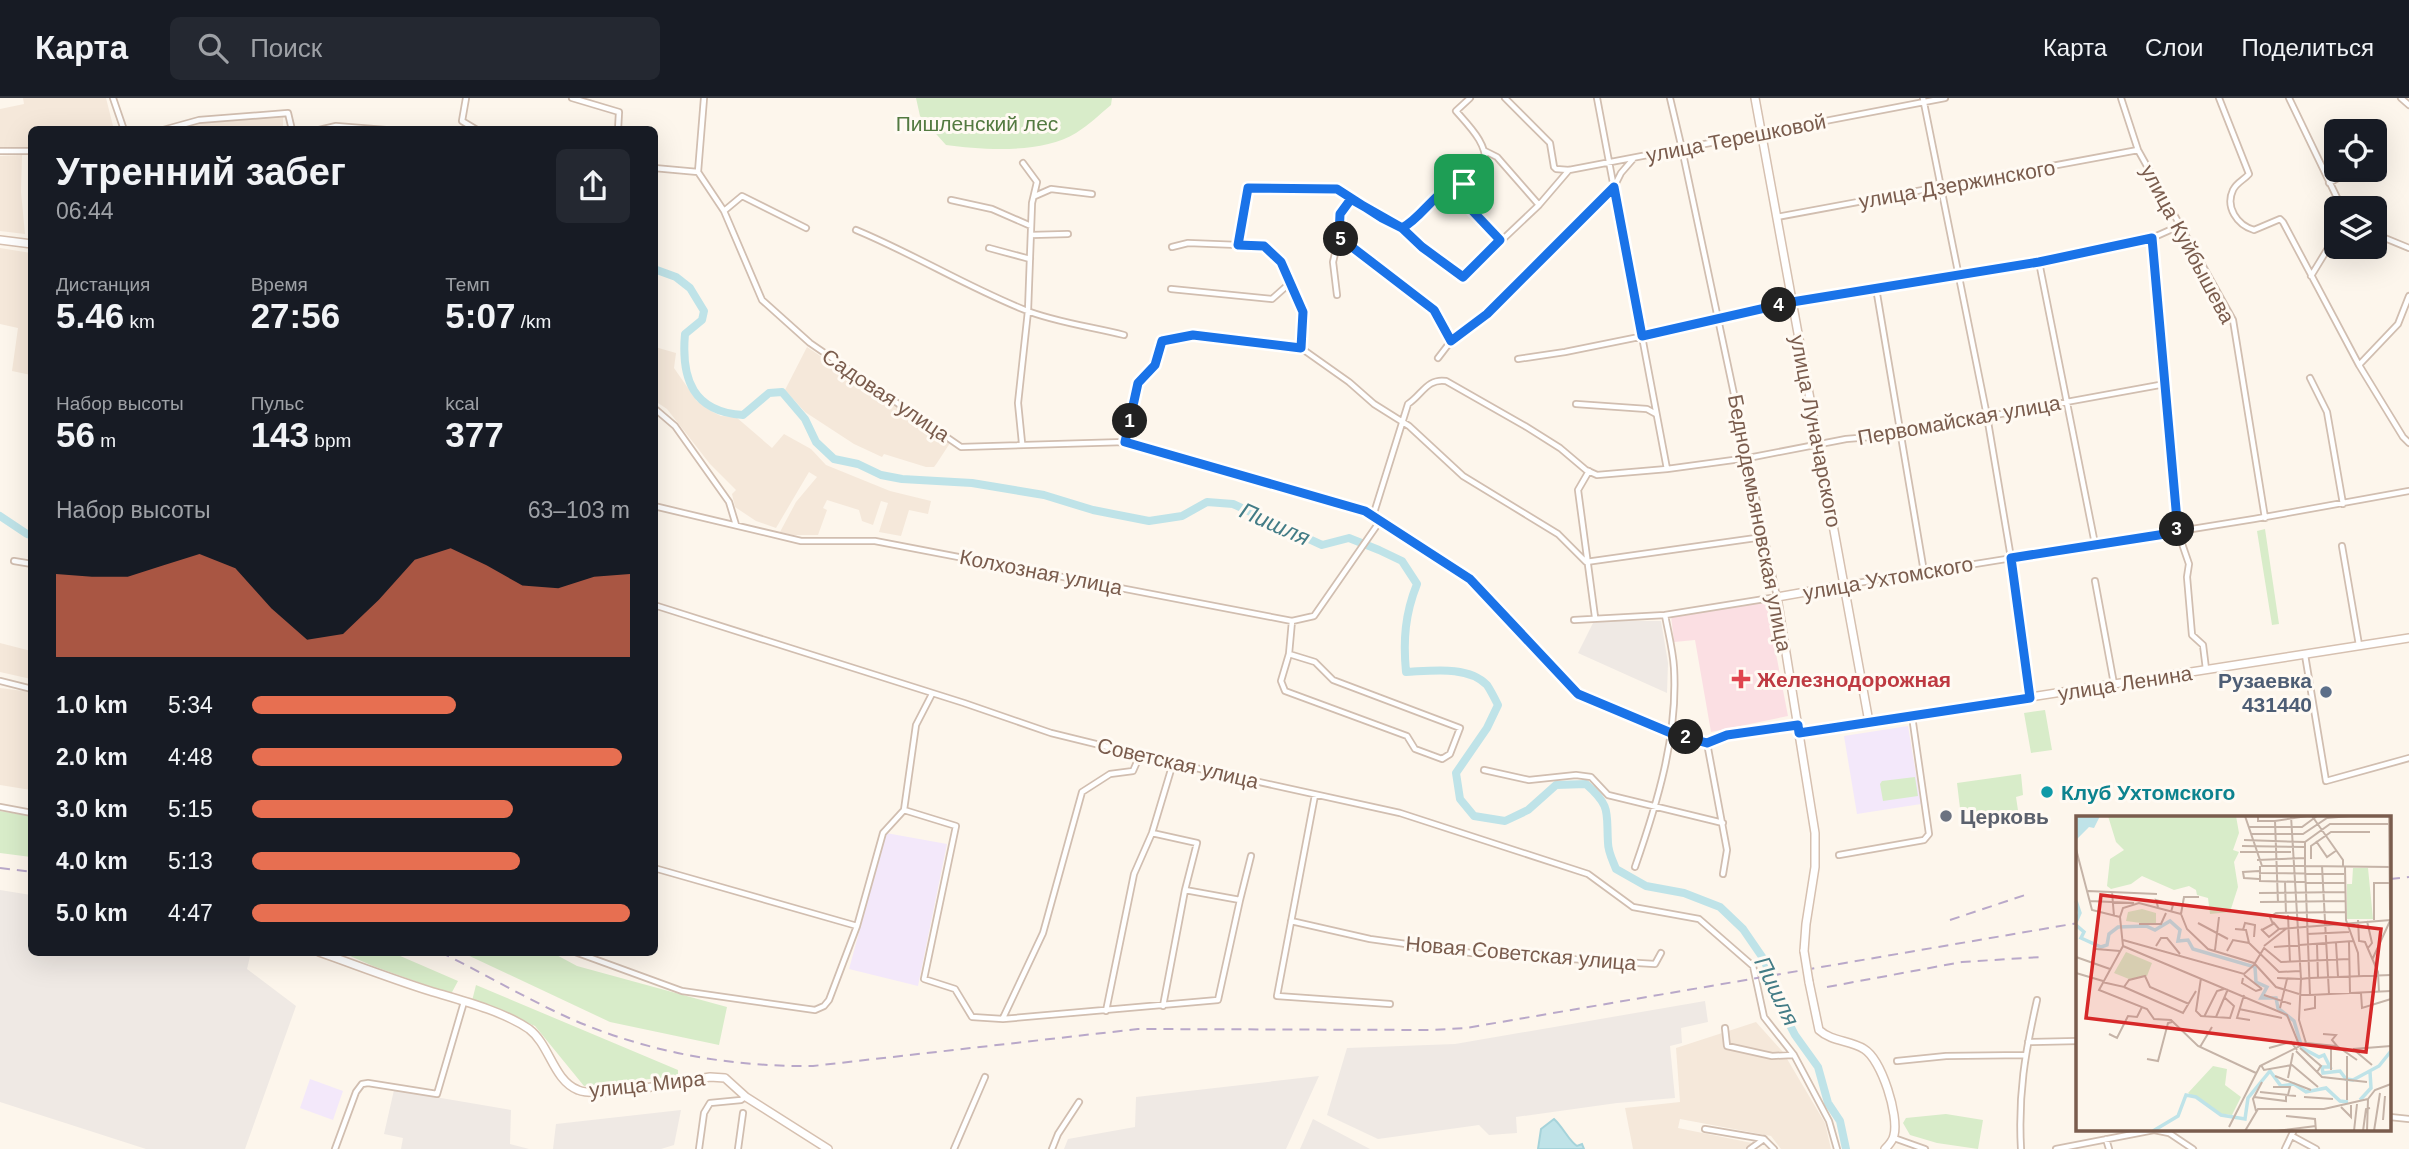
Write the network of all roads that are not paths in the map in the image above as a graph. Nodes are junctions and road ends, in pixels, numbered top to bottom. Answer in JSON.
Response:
{"nodes":[{"id":1,"x":113,"y":98,"type":"edge"},
{"id":2,"x":466,"y":98,"type":"edge"},
{"id":3,"x":572,"y":98,"type":"edge"},
{"id":4,"x":704,"y":98,"type":"edge"},
{"id":5,"x":1470,"y":98,"type":"edge"},
{"id":6,"x":1505,"y":98,"type":"edge"},
{"id":7,"x":1597,"y":98,"type":"edge"},
{"id":8,"x":1670,"y":98,"type":"edge"},
{"id":9,"x":1755,"y":98,"type":"edge"},
{"id":10,"x":1945,"y":98,"type":"edge"},
{"id":11,"x":2121,"y":98,"type":"edge"},
{"id":12,"x":2219,"y":98,"type":"edge"},
{"id":13,"x":2289,"y":98,"type":"edge"},
{"id":14,"x":2401,"y":98,"type":"edge"},
{"id":15,"x":1923,"y":100,"type":"edge"},
{"id":16,"x":2409,"y":105,"type":"edge"},
{"id":17,"x":123,"y":126,"type":"edge"},
{"id":18,"x":177,"y":126,"type":"edge"},
{"id":19,"x":291,"y":126,"type":"edge"},
{"id":20,"x":470,"y":126,"type":"edge"},
{"id":21,"x":618,"y":126,"type":"edge"},
{"id":22,"x":1761,"y":133,"type":"junction"},
{"id":23,"x":1682,"y":149,"type":"junction"},
{"id":24,"x":2138,"y":150,"type":"junction"},
{"id":25,"x":0,"y":151,"type":"edge"},
{"id":26,"x":28,"y":151,"type":"edge"},
{"id":27,"x":1485,"y":151,"type":"junction"},
{"id":28,"x":1635,"y":157,"type":"junction"},
{"id":29,"x":1609,"y":161,"type":"junction"},
{"id":30,"x":1023,"y":163,"type":"dead end"},
{"id":31,"x":658,"y":168,"type":"edge"},
{"id":32,"x":1569,"y":170,"type":"junction"},
{"id":33,"x":698,"y":172,"type":"junction"},
{"id":34,"x":2329,"y":183,"type":"joint"},
{"id":35,"x":1464,"y":184,"type":"junction"},
{"id":36,"x":1614,"y":187,"type":"junction"},
{"id":37,"x":1941,"y":187,"type":"junction"},
{"id":38,"x":1093,"y":194,"type":"dead end"},
{"id":39,"x":1034,"y":196,"type":"junction"},
{"id":40,"x":2336,"y":196,"type":"edge"},
{"id":41,"x":1351,"y":199,"type":"junction"},
{"id":42,"x":951,"y":200,"type":"dead end"},
{"id":43,"x":1539,"y":205,"type":"junction"},
{"id":44,"x":724,"y":211,"type":"junction"},
{"id":45,"x":1776,"y":217,"type":"junction"},
{"id":46,"x":1031,"y":226,"type":"junction"},
{"id":47,"x":2179,"y":226,"type":"junction"},
{"id":48,"x":806,"y":228,"type":"dead end"},
{"id":49,"x":1402,"y":228,"type":"junction"},
{"id":50,"x":856,"y":230,"type":"dead end"},
{"id":51,"x":1068,"y":234,"type":"dead end"},
{"id":52,"x":1031,"y":235,"type":"junction"},
{"id":53,"x":1339,"y":237,"type":"junction"},
{"id":54,"x":2152,"y":238,"type":"junction"},
{"id":55,"x":2387,"y":239,"type":"edge"},
{"id":56,"x":0,"y":240,"type":"edge"},
{"id":57,"x":1500,"y":240,"type":"junction"},
{"id":58,"x":28,"y":244,"type":"edge"},
{"id":59,"x":1238,"y":245,"type":"junction"},
{"id":60,"x":1172,"y":247,"type":"dead end"},
{"id":61,"x":989,"y":248,"type":"dead end"},
{"id":62,"x":2409,"y":248,"type":"edge"},
{"id":63,"x":2324,"y":255,"type":"edge"},
{"id":64,"x":1030,"y":259,"type":"junction"},
{"id":65,"x":2039,"y":262,"type":"junction"},
{"id":66,"x":1959,"y":275,"type":"junction"},
{"id":67,"x":2311,"y":277,"type":"junction"},
{"id":68,"x":1290,"y":282,"type":"junction"},
{"id":69,"x":1875,"y":288,"type":"junction"},
{"id":70,"x":1171,"y":289,"type":"dead end"},
{"id":71,"x":1337,"y":295,"type":"dead end"},
{"id":72,"x":2409,"y":296,"type":"edge"},
{"id":73,"x":1792,"y":302,"type":"junction"},
{"id":74,"x":1028,"y":311,"type":"junction"},
{"id":75,"x":1718,"y":321,"type":"junction"},
{"id":76,"x":1124,"y":335,"type":"dead end"},
{"id":77,"x":1642,"y":336,"type":"junction"},
{"id":78,"x":1451,"y":341,"type":"junction"},
{"id":79,"x":1301,"y":348,"type":"junction"},
{"id":80,"x":1438,"y":358,"type":"dead end"},
{"id":81,"x":1518,"y":359,"type":"dead end"},
{"id":82,"x":2359,"y":365,"type":"junction"},
{"id":83,"x":2310,"y":378,"type":"dead end"},
{"id":84,"x":2165,"y":384,"type":"junction"},
{"id":85,"x":2066,"y":403,"type":"junction"},
{"id":86,"x":1576,"y":404,"type":"dead end"},
{"id":87,"x":658,"y":411,"type":"edge"},
{"id":88,"x":1657,"y":414,"type":"junction"},
{"id":89,"x":1987,"y":416,"type":"junction"},
{"id":90,"x":1404,"y":421,"type":"junction"},
{"id":91,"x":1900,"y":431,"type":"junction"},
{"id":92,"x":1125,"y":442,"type":"junction"},
{"id":93,"x":1022,"y":443,"type":"junction"},
{"id":94,"x":2409,"y":443,"type":"edge"},
{"id":95,"x":1817,"y":445,"type":"junction"},
{"id":96,"x":1748,"y":458,"type":"junction"},
{"id":97,"x":1667,"y":469,"type":"junction"},
{"id":98,"x":1589,"y":471,"type":"junction"},
{"id":99,"x":2409,"y":491,"type":"edge"},
{"id":100,"x":2343,"y":504,"type":"junction"},
{"id":101,"x":658,"y":507,"type":"edge"},
{"id":102,"x":1373,"y":516,"type":"junction"},
{"id":103,"x":2265,"y":518,"type":"junction"},
{"id":104,"x":1380,"y":521,"type":"junction"},
{"id":105,"x":736,"y":525,"type":"junction"},
{"id":106,"x":2178,"y":532,"type":"junction"},
{"id":107,"x":1763,"y":537,"type":"junction"},
{"id":108,"x":2095,"y":544,"type":"junction"},
{"id":109,"x":2342,"y":546,"type":"dead end"},
{"id":110,"x":2011,"y":558,"type":"junction"},
{"id":111,"x":14,"y":561,"type":"dead end"},
{"id":112,"x":1588,"y":562,"type":"junction"},
{"id":113,"x":28,"y":563,"type":"edge"},
{"id":114,"x":1924,"y":572,"type":"junction"},
{"id":115,"x":2095,"y":581,"type":"dead end"},
{"id":116,"x":1845,"y":585,"type":"junction"},
{"id":117,"x":1777,"y":597,"type":"junction"},
{"id":118,"x":658,"y":606,"type":"edge"},
{"id":119,"x":1665,"y":615,"type":"junction"},
{"id":120,"x":1595,"y":617,"type":"junction"},
{"id":121,"x":1574,"y":620,"type":"dead end"},
{"id":122,"x":1292,"y":621,"type":"junction"},
{"id":123,"x":2409,"y":638,"type":"edge"},
{"id":124,"x":2359,"y":645,"type":"junction"},
{"id":125,"x":1289,"y":654,"type":"junction"},
{"id":126,"x":2305,"y":654,"type":"junction"},
{"id":127,"x":2206,"y":670,"type":"junction"},
{"id":128,"x":0,"y":681,"type":"edge"},
{"id":129,"x":2114,"y":684,"type":"junction"},
{"id":130,"x":28,"y":688,"type":"edge"},
{"id":131,"x":932,"y":694,"type":"junction"},
{"id":132,"x":2030,"y":698,"type":"junction"},
{"id":133,"x":1912,"y":716,"type":"junction"},
{"id":134,"x":1869,"y":722,"type":"junction"},
{"id":135,"x":1799,"y":729,"type":"junction"},
{"id":136,"x":1671,"y":733,"type":"junction"},
{"id":137,"x":1707,"y":743,"type":"junction"},
{"id":138,"x":1140,"y":755,"type":"junction"},
{"id":139,"x":2409,"y":758,"type":"edge"},
{"id":140,"x":1172,"y":763,"type":"junction"},
{"id":141,"x":1484,"y":770,"type":"dead end"},
{"id":142,"x":1315,"y":795,"type":"junction"},
{"id":143,"x":1656,"y":805,"type":"junction"},
{"id":144,"x":0,"y":807,"type":"edge"},
{"id":145,"x":905,"y":810,"type":"junction"},
{"id":146,"x":28,"y":812,"type":"edge"},
{"id":147,"x":1723,"y":823,"type":"junction"},
{"id":148,"x":1152,"y":833,"type":"junction"},
{"id":149,"x":1839,"y":855,"type":"dead end"},
{"id":150,"x":1251,"y":856,"type":"dead end"},
{"id":151,"x":1635,"y":867,"type":"dead end"},
{"id":152,"x":658,"y":868,"type":"edge"},
{"id":153,"x":1723,"y":874,"type":"dead end"},
{"id":154,"x":1185,"y":890,"type":"junction"},
{"id":155,"x":1240,"y":900,"type":"junction"},
{"id":156,"x":1291,"y":921,"type":"junction"},
{"id":157,"x":857,"y":926,"type":"junction"},
{"id":158,"x":1661,"y":953,"type":"dead end"},
{"id":159,"x":331,"y":956,"type":"edge"},
{"id":160,"x":586,"y":956,"type":"edge"},
{"id":161,"x":2037,"y":1000,"type":"dead end"},
{"id":162,"x":464,"y":1002,"type":"junction"},
{"id":163,"x":1390,"y":1004,"type":"dead end"},
{"id":164,"x":1163,"y":1006,"type":"junction"},
{"id":165,"x":1106,"y":1011,"type":"junction"},
{"id":166,"x":1003,"y":1018,"type":"junction"},
{"id":167,"x":1725,"y":1028,"type":"dead end"},
{"id":168,"x":2076,"y":1041,"type":"edge"},
{"id":169,"x":2028,"y":1042,"type":"junction"},
{"id":170,"x":1794,"y":1055,"type":"junction"},
{"id":171,"x":2025,"y":1055,"type":"junction"},
{"id":172,"x":1897,"y":1061,"type":"dead end"},
{"id":173,"x":985,"y":1077,"type":"dead end"},
{"id":174,"x":746,"y":1097,"type":"junction"},
{"id":175,"x":1079,"y":1102,"type":"dead end"},
{"id":176,"x":743,"y":1113,"type":"dead end"},
{"id":177,"x":1704,"y":1129,"type":"dead end"},
{"id":178,"x":2143,"y":1132,"type":"edge"},
{"id":179,"x":2164,"y":1132,"type":"edge"},
{"id":180,"x":2293,"y":1133,"type":"edge"},
{"id":181,"x":1894,"y":1138,"type":"junction"},
{"id":182,"x":1765,"y":1139,"type":"junction"},
{"id":183,"x":2106,"y":1139,"type":"junction"},
{"id":184,"x":335,"y":1149,"type":"edge"},
{"id":185,"x":699,"y":1149,"type":"edge"},
{"id":186,"x":738,"y":1149,"type":"edge"},
{"id":187,"x":828,"y":1149,"type":"edge"},
{"id":188,"x":954,"y":1149,"type":"edge"},
{"id":189,"x":1052,"y":1149,"type":"edge"},
{"id":190,"x":1750,"y":1149,"type":"edge"},
{"id":191,"x":1774,"y":1149,"type":"edge"},
{"id":192,"x":1837,"y":1149,"type":"edge"},
{"id":193,"x":1885,"y":1149,"type":"edge"},
{"id":194,"x":1925,"y":1149,"type":"edge"},
{"id":195,"x":2021,"y":1149,"type":"edge"},
{"id":196,"x":2056,"y":1149,"type":"edge"},
{"id":197,"x":2109,"y":1149,"type":"edge"},
{"id":198,"x":2193,"y":1149,"type":"edge"},
{"id":199,"x":2285,"y":1149,"type":"edge"},
{"id":200,"x":2316,"y":1149,"type":"edge"}],
"edges":[{"from":1,"to":17,"type":"street"},
{"from":2,"to":20,"type":"street"},
{"from":3,"to":21,"type":"street"},
{"from":4,"to":33,"type":"street"},
{"from":5,"to":27,"type":"street"},
{"from":6,"to":32,"type":"street"},
{"from":7,"to":29,"type":"street"},
{"from":8,"to":23,"type":"street","name":"Беднодемьяновская улица"},
{"from":9,"to":22,"type":"main road","name":"улица Луначарского"},
{"from":10,"to":15,"type":"street","name":"улица Терешковой"},
{"from":11,"to":24,"type":"street","name":"улица Куйбышева"},
{"from":12,"to":67,"type":"street"},
{"from":13,"to":34,"type":"street"},
{"from":14,"to":16,"type":"street"},
{"from":15,"to":22,"type":"street","name":"улица Терешковой"},
{"from":15,"to":37,"type":"street"},
{"from":18,"to":19,"type":"street"},
{"from":22,"to":23,"type":"street","name":"улица Терешковой"},
{"from":22,"to":45,"type":"main road","name":"улица Луначарского"},
{"from":23,"to":28,"type":"street","name":"улица Терешковой"},
{"from":23,"to":75,"type":"street","name":"Беднодемьяновская улица"},
{"from":24,"to":37,"type":"street","name":"улица Дзержинского"},
{"from":24,"to":47,"type":"street","name":"улица Куйбышева"},
{"from":25,"to":26,"type":"street"},
{"from":27,"to":35,"type":"street"},
{"from":27,"to":43,"type":"street"},
{"from":28,"to":29,"type":"street","name":"улица Терешковой"},
{"from":28,"to":36,"type":"street"},
{"from":29,"to":32,"type":"street","name":"улица Терешковой"},
{"from":29,"to":36,"type":"street"},
{"from":30,"to":39,"type":"street"},
{"from":31,"to":33,"type":"street"},
{"from":32,"to":43,"type":"street"},
{"from":33,"to":44,"type":"street","name":"Садовая улица"},
{"from":34,"to":40,"type":"street"},
{"from":35,"to":49,"type":"street"},
{"from":35,"to":57,"type":"street"},
{"from":36,"to":77,"type":"street"},
{"from":36,"to":78,"type":"street"},
{"from":37,"to":45,"type":"street","name":"улица Дзержинского"},
{"from":37,"to":66,"type":"street"},
{"from":38,"to":39,"type":"street"},
{"from":39,"to":46,"type":"street"},
{"from":41,"to":49,"type":"street"},
{"from":41,"to":53,"type":"street"},
{"from":41,"to":59,"type":"street"},
{"from":42,"to":46,"type":"street"},
{"from":43,"to":57,"type":"street"},
{"from":44,"to":48,"type":"street"},
{"from":44,"to":93,"type":"street","name":"Садовая улица"},
{"from":45,"to":73,"type":"main road","name":"улица Луначарского"},
{"from":46,"to":52,"type":"street"},
{"from":47,"to":54,"type":"street"},
{"from":47,"to":103,"type":"street","name":"улица Куйбышева"},
{"from":49,"to":57,"type":"street"},
{"from":50,"to":74,"type":"street"},
{"from":51,"to":52,"type":"street"},
{"from":52,"to":64,"type":"street"},
{"from":53,"to":71,"type":"street"},
{"from":53,"to":78,"type":"street"},
{"from":54,"to":65,"type":"street"},
{"from":54,"to":84,"type":"street"},
{"from":55,"to":62,"type":"street"},
{"from":56,"to":58,"type":"main road"},
{"from":59,"to":60,"type":"street"},
{"from":59,"to":68,"type":"street"},
{"from":61,"to":64,"type":"street"},
{"from":63,"to":67,"type":"street"},
{"from":64,"to":74,"type":"street"},
{"from":65,"to":66,"type":"street"},
{"from":65,"to":85,"type":"street"},
{"from":66,"to":69,"type":"street"},
{"from":66,"to":89,"type":"street"},
{"from":67,"to":82,"type":"street"},
{"from":68,"to":70,"type":"street"},
{"from":68,"to":79,"type":"street"},
{"from":69,"to":73,"type":"street"},
{"from":69,"to":91,"type":"street"},
{"from":72,"to":82,"type":"street"},
{"from":73,"to":75,"type":"street"},
{"from":73,"to":95,"type":"main road","name":"улица Луначарского"},
{"from":74,"to":76,"type":"street"},
{"from":74,"to":93,"type":"street"},
{"from":75,"to":77,"type":"street"},
{"from":75,"to":96,"type":"street","name":"Беднодемьяновская улица"},
{"from":77,"to":81,"type":"street"},
{"from":77,"to":88,"type":"street"},
{"from":78,"to":80,"type":"street"},
{"from":79,"to":90,"type":"street"},
{"from":79,"to":92,"type":"street"},
{"from":82,"to":94,"type":"street"},
{"from":83,"to":100,"type":"street"},
{"from":84,"to":85,"type":"street","name":"Первомайская улица"},
{"from":84,"to":106,"type":"street"},
{"from":85,"to":89,"type":"street","name":"Первомайская улица"},
{"from":85,"to":108,"type":"street"},
{"from":86,"to":88,"type":"street"},
{"from":87,"to":105,"type":"street"},
{"from":88,"to":97,"type":"street"},
{"from":89,"to":91,"type":"street","name":"Первомайская улица"},
{"from":89,"to":110,"type":"street"},
{"from":90,"to":98,"type":"street"},
{"from":90,"to":102,"type":"street"},
{"from":90,"to":112,"type":"street"},
{"from":91,"to":95,"type":"street","name":"Первомайская улица"},
{"from":91,"to":114,"type":"street"},
{"from":92,"to":93,"type":"street","name":"Садовая улица"},
{"from":92,"to":102,"type":"street","name":"Садовая улица"},
{"from":95,"to":96,"type":"street","name":"Первомайская улица"},
{"from":95,"to":116,"type":"main road","name":"улица Луначарского"},
{"from":96,"to":97,"type":"street","name":"Первомайская улица"},
{"from":96,"to":107,"type":"street","name":"Беднодемьяновская улица"},
{"from":97,"to":98,"type":"street","name":"Первомайская улица"},
{"from":98,"to":112,"type":"street"},
{"from":99,"to":100,"type":"street","name":"улица Ухтомского"},
{"from":100,"to":103,"type":"street","name":"улица Ухтомского"},
{"from":101,"to":105,"type":"street","name":"Колхозная улица"},
{"from":102,"to":104,"type":"street","name":"Садовая улица"},
{"from":103,"to":106,"type":"street","name":"улица Ухтомского"},
{"from":104,"to":122,"type":"street"},
{"from":104,"to":136,"type":"street","name":"Садовая улица"},
{"from":105,"to":122,"type":"street","name":"Колхозная улица"},
{"from":106,"to":108,"type":"street","name":"улица Ухтомского"},
{"from":106,"to":127,"type":"street"},
{"from":107,"to":112,"type":"street"},
{"from":107,"to":117,"type":"street","name":"Беднодемьяновская улица"},
{"from":108,"to":110,"type":"street","name":"улица Ухтомского"},
{"from":109,"to":124,"type":"street"},
{"from":110,"to":114,"type":"street","name":"улица Ухтомского"},
{"from":110,"to":132,"type":"street"},
{"from":111,"to":113,"type":"street"},
{"from":112,"to":120,"type":"street"},
{"from":114,"to":116,"type":"street","name":"улица Ухтомского"},
{"from":115,"to":129,"type":"street"},
{"from":116,"to":117,"type":"main road","name":"улица Ухтомского"},
{"from":116,"to":134,"type":"main road","name":"улица Луначарского"},
{"from":117,"to":119,"type":"street","name":"улица Ухтомского"},
{"from":117,"to":135,"type":"main road","name":"Беднодемьяновская улица"},
{"from":118,"to":131,"type":"street","name":"Советская улица"},
{"from":119,"to":120,"type":"street","name":"улица Ухтомского"},
{"from":119,"to":136,"type":"street"},
{"from":120,"to":121,"type":"street","name":"улица Ухтомского"},
{"from":122,"to":125,"type":"street"},
{"from":123,"to":124,"type":"main road","name":"улица Ленина"},
{"from":124,"to":126,"type":"main road","name":"улица Ленина"},
{"from":125,"to":125,"type":"street"},
{"from":126,"to":127,"type":"main road","name":"улица Ленина"},
{"from":126,"to":139,"type":"street"},
{"from":127,"to":129,"type":"main road","name":"улица Ленина"},
{"from":128,"to":130,"type":"street"},
{"from":129,"to":132,"type":"main road","name":"улица Ленина"},
{"from":131,"to":138,"type":"street","name":"Советская улица"},
{"from":131,"to":145,"type":"street"},
{"from":132,"to":133,"type":"main road","name":"улица Ленина"},
{"from":133,"to":134,"type":"main road","name":"улица Ленина"},
{"from":133,"to":149,"type":"street"},
{"from":134,"to":135,"type":"main road","name":"улица Ленина"},
{"from":135,"to":137,"type":"street","name":"улица Ленина"},
{"from":135,"to":181,"type":"main road","name":"Беднодемьяновская улица","bridge":true},
{"from":136,"to":137,"type":"street"},
{"from":136,"to":143,"type":"street"},
{"from":137,"to":147,"type":"street"},
{"from":138,"to":140,"type":"street","name":"Советская улица"},
{"from":138,"to":166,"type":"street"},
{"from":140,"to":142,"type":"street","name":"Советская улица"},
{"from":140,"to":148,"type":"street"},
{"from":141,"to":143,"type":"street"},
{"from":142,"to":156,"type":"street"},
{"from":142,"to":170,"type":"street","name":"Советская улица"},
{"from":143,"to":147,"type":"street"},
{"from":143,"to":151,"type":"street"},
{"from":144,"to":146,"type":"street"},
{"from":145,"to":157,"type":"street"},
{"from":145,"to":166,"type":"street"},
{"from":147,"to":153,"type":"street"},
{"from":148,"to":154,"type":"street"},
{"from":148,"to":165,"type":"street"},
{"from":150,"to":155,"type":"street"},
{"from":152,"to":157,"type":"street"},
{"from":154,"to":155,"type":"street"},
{"from":154,"to":164,"type":"street"},
{"from":155,"to":164,"type":"street"},
{"from":156,"to":158,"type":"street","name":"Новая Советская улица"},
{"from":156,"to":163,"type":"street"},
{"from":157,"to":160,"type":"street"},
{"from":159,"to":162,"type":"main road","name":"улица Мира"},
{"from":161,"to":169,"type":"street"},
{"from":162,"to":174,"type":"main road","name":"улица Мира"},
{"from":162,"to":184,"type":"street"},
{"from":164,"to":165,"type":"street"},
{"from":165,"to":166,"type":"street"},
{"from":167,"to":170,"type":"street"},
{"from":168,"to":169,"type":"street"},
{"from":169,"to":171,"type":"street"},
{"from":170,"to":192,"type":"street"},
{"from":171,"to":172,"type":"street"},
{"from":171,"to":195,"type":"street"},
{"from":173,"to":188,"type":"street"},
{"from":174,"to":185,"type":"street"},
{"from":174,"to":187,"type":"main road","name":"улица Мира"},
{"from":175,"to":189,"type":"street"},
{"from":176,"to":186,"type":"street"},
{"from":177,"to":182,"type":"street"},
{"from":178,"to":183,"type":"street"},
{"from":179,"to":198,"type":"street"},
{"from":180,"to":199,"type":"street"},
{"from":180,"to":200,"type":"street"},
{"from":181,"to":193,"type":"main road"},
{"from":181,"to":194,"type":"street"},
{"from":182,"to":190,"type":"street"},
{"from":182,"to":191,"type":"street"},
{"from":183,"to":196,"type":"street"},
{"from":183,"to":197,"type":"street"}]}
